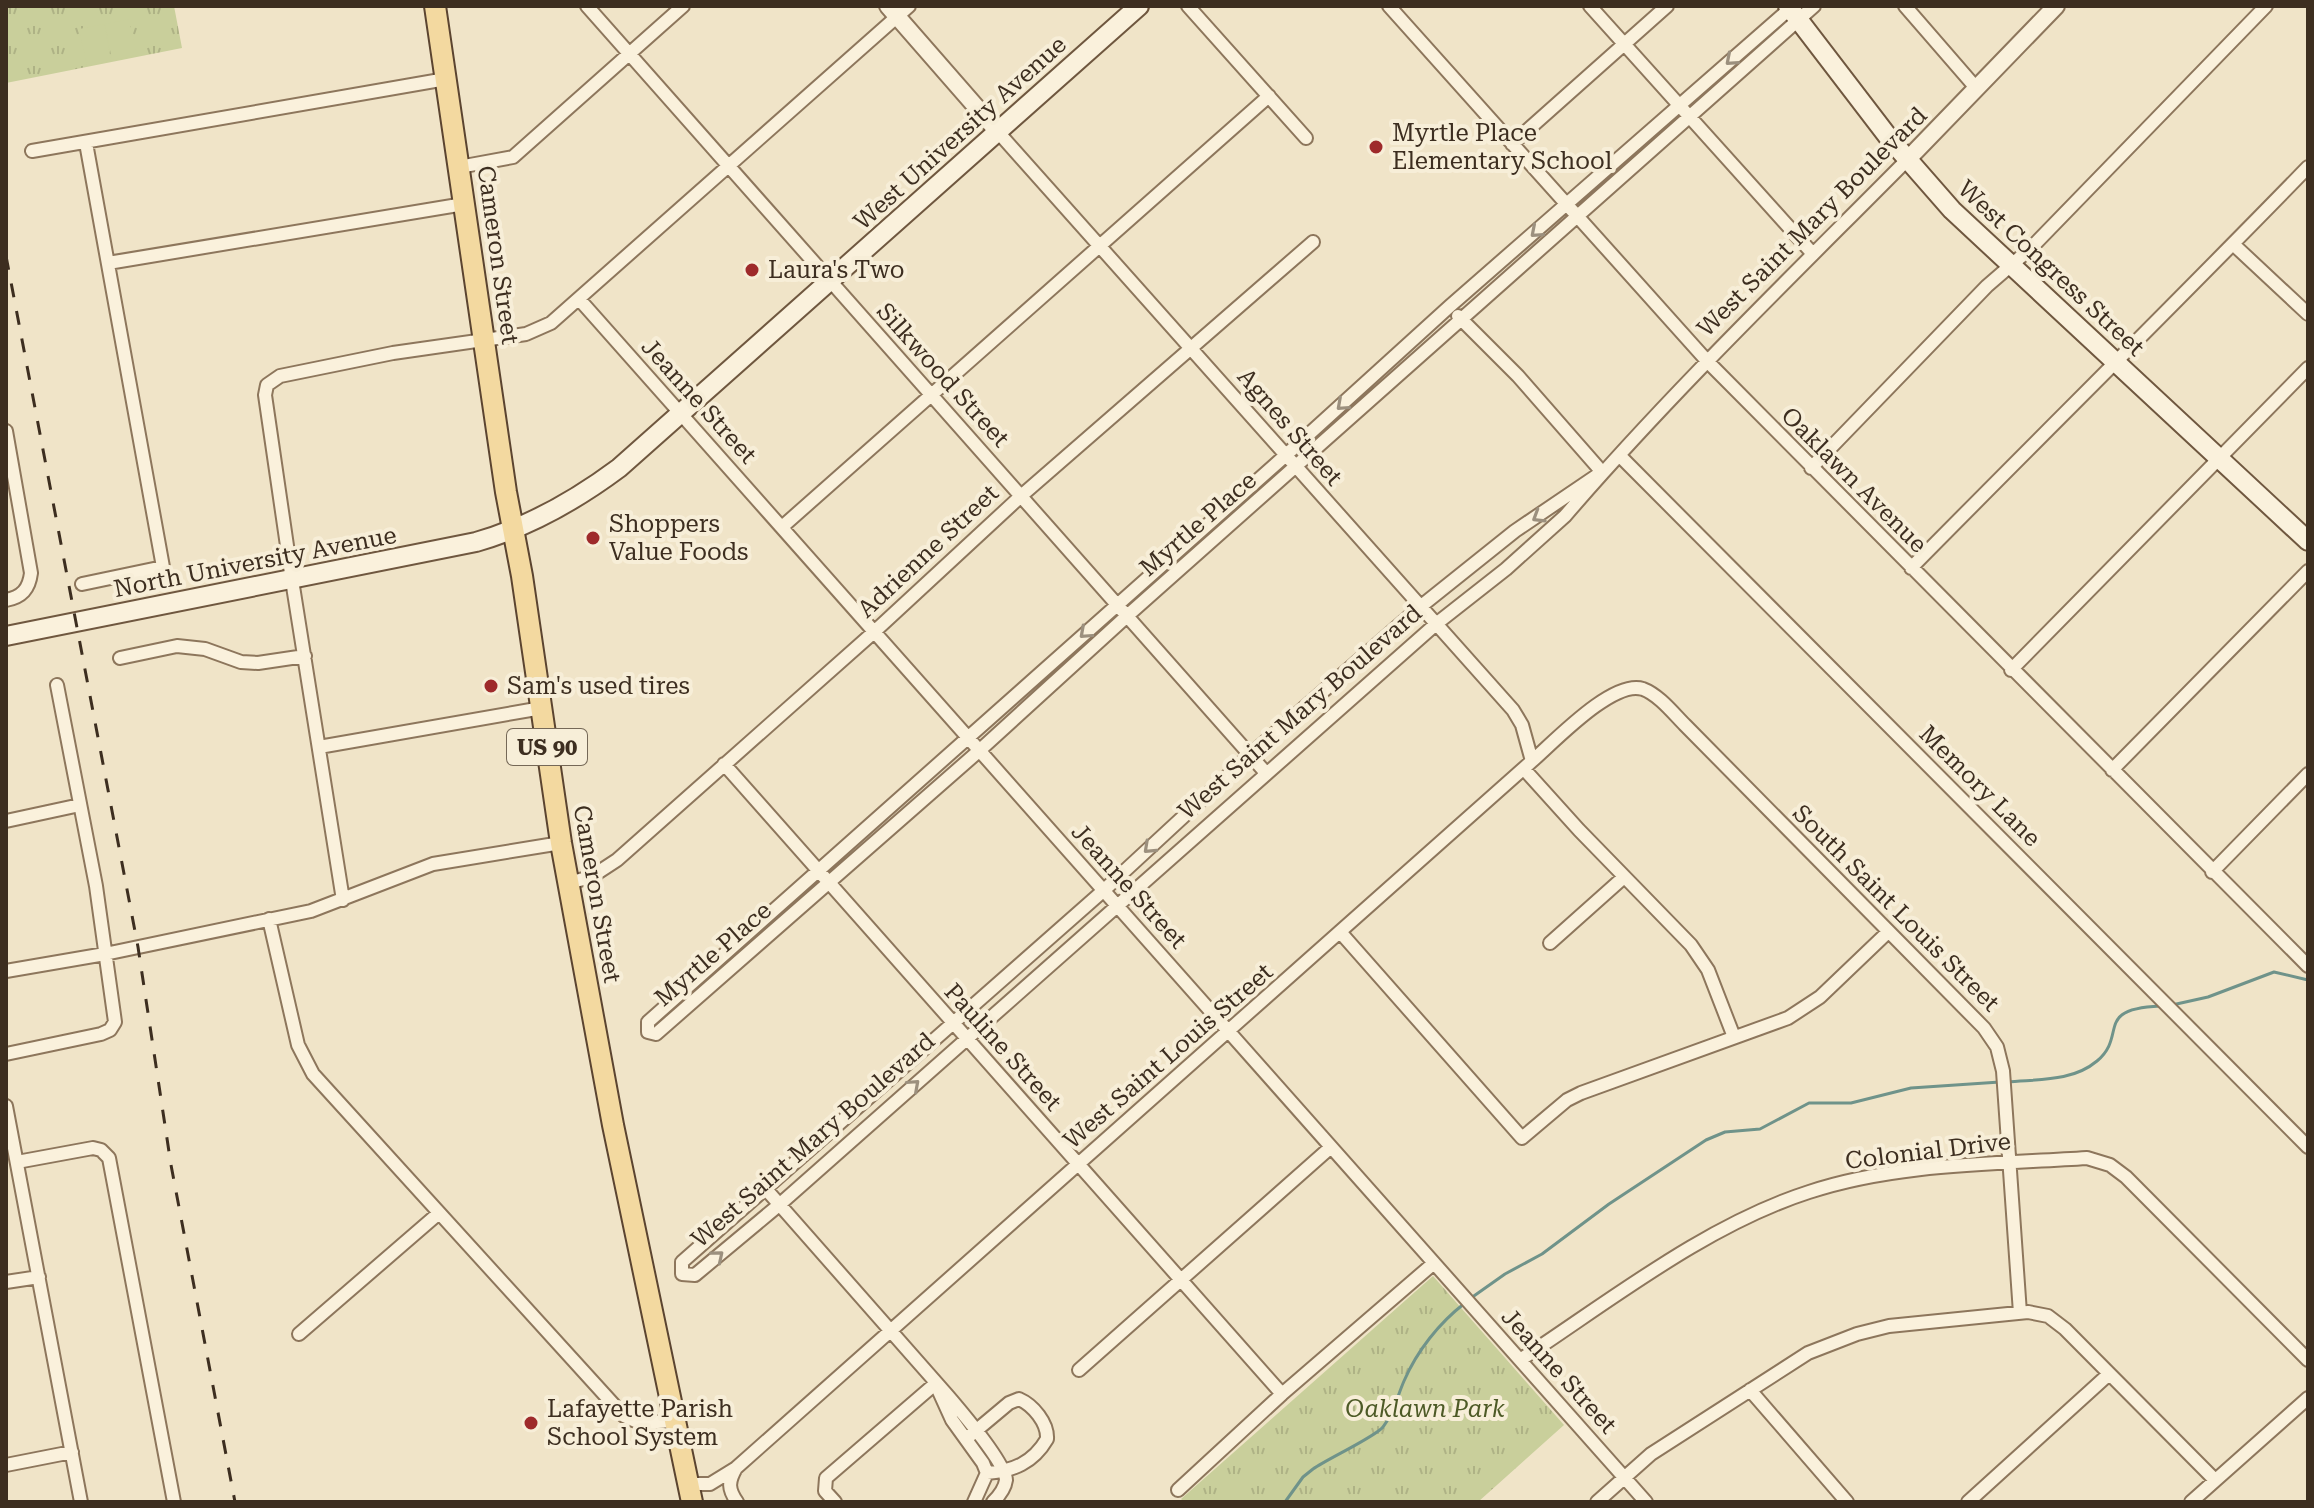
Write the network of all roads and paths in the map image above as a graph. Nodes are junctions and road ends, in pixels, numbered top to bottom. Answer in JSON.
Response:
{"nodes":[{"id":1,"x":435,"y":6,"type":"edge"},
{"id":2,"x":587,"y":6,"type":"edge"},
{"id":3,"x":683,"y":6,"type":"edge"},
{"id":4,"x":1139,"y":6,"type":"edge"},
{"id":5,"x":1188,"y":6,"type":"edge"},
{"id":6,"x":1389,"y":6,"type":"edge"},
{"id":7,"x":1590,"y":6,"type":"edge"},
{"id":8,"x":1667,"y":6,"type":"edge"},
{"id":9,"x":1814,"y":6,"type":"edge"},
{"id":10,"x":1905,"y":6,"type":"edge"},
{"id":11,"x":2056,"y":6,"type":"edge"},
{"id":12,"x":2266,"y":6,"type":"edge"},
{"id":13,"x":898,"y":9,"type":"edge"},
{"id":14,"x":1792,"y":10,"type":"edge"},
{"id":15,"x":1624,"y":44,"type":"junction"},
{"id":16,"x":629,"y":53,"type":"junction"},
{"id":17,"x":446,"y":79,"type":"junction"},
{"id":18,"x":1977,"y":89,"type":"junction"},
{"id":19,"x":1269,"y":96,"type":"junction"},
{"id":20,"x":1679,"y":105,"type":"junction"},
{"id":21,"x":1690,"y":117,"type":"junction"},
{"id":22,"x":998,"y":132,"type":"junction"},
{"id":23,"x":1306,"y":138,"type":"dead end"},
{"id":24,"x":86,"y":143,"type":"junction"},
{"id":25,"x":1512,"y":144,"type":"junction"},
{"id":26,"x":32,"y":151,"type":"dead end"},
{"id":27,"x":1907,"y":160,"type":"junction"},
{"id":28,"x":729,"y":166,"type":"junction"},
{"id":29,"x":459,"y":167,"type":"junction"},
{"id":30,"x":2308,"y":167,"type":"edge"},
{"id":31,"x":464,"y":204,"type":"junction"},
{"id":32,"x":1568,"y":205,"type":"junction"},
{"id":33,"x":1578,"y":216,"type":"junction"},
{"id":34,"x":1313,"y":242,"type":"dead end"},
{"id":35,"x":2233,"y":244,"type":"junction"},
{"id":36,"x":1100,"y":245,"type":"junction"},
{"id":37,"x":1813,"y":254,"type":"junction"},
{"id":38,"x":108,"y":263,"type":"junction"},
{"id":39,"x":2012,"y":264,"type":"junction"},
{"id":40,"x":830,"y":281,"type":"junction"},
{"id":41,"x":579,"y":299,"type":"junction"},
{"id":42,"x":1450,"y":306,"type":"junction"},
{"id":43,"x":2308,"y":314,"type":"edge"},
{"id":44,"x":1461,"y":320,"type":"junction"},
{"id":45,"x":483,"y":340,"type":"junction"},
{"id":46,"x":1192,"y":348,"type":"junction"},
{"id":47,"x":2117,"y":361,"type":"junction"},
{"id":48,"x":1708,"y":362,"type":"junction"},
{"id":49,"x":2308,"y":368,"type":"edge"},
{"id":50,"x":931,"y":395,"type":"junction"},
{"id":51,"x":680,"y":413,"type":"junction"},
{"id":52,"x":6,"y":431,"type":"edge"},
{"id":53,"x":1286,"y":455,"type":"junction"},
{"id":54,"x":1620,"y":456,"type":"junction"},
{"id":55,"x":2219,"y":458,"type":"junction"},
{"id":56,"x":1297,"y":467,"type":"junction"},
{"id":57,"x":1811,"y":468,"type":"junction"},
{"id":58,"x":1602,"y":472,"type":"junction"},
{"id":59,"x":1021,"y":496,"type":"junction"},
{"id":60,"x":782,"y":527,"type":"junction"},
{"id":61,"x":512,"y":530,"type":"junction"},
{"id":62,"x":2308,"y":541,"type":"edge"},
{"id":63,"x":1911,"y":568,"type":"junction"},
{"id":64,"x":2308,"y":571,"type":"edge"},
{"id":65,"x":292,"y":580,"type":"junction"},
{"id":66,"x":82,"y":584,"type":"dead end"},
{"id":67,"x":6,"y":600,"type":"edge"},
{"id":68,"x":1117,"y":604,"type":"junction"},
{"id":69,"x":1420,"y":607,"type":"junction"},
{"id":70,"x":1127,"y":616,"type":"junction"},
{"id":71,"x":1436,"y":624,"type":"junction"},
{"id":72,"x":874,"y":632,"type":"junction"},
{"id":73,"x":6,"y":636,"type":"edge"},
{"id":74,"x":305,"y":656,"type":"junction"},
{"id":75,"x":120,"y":658,"type":"dead end"},
{"id":76,"x":2011,"y":670,"type":"junction"},
{"id":77,"x":57,"y":685,"type":"dead end"},
{"id":78,"x":1635,"y":687,"type":"joint"},
{"id":79,"x":542,"y":708,"type":"junction"},
{"id":80,"x":968,"y":738,"type":"junction"},
{"id":81,"x":319,"y":747,"type":"junction"},
{"id":82,"x":980,"y":750,"type":"junction"},
{"id":83,"x":1250,"y":755,"type":"junction"},
{"id":84,"x":724,"y":764,"type":"junction"},
{"id":85,"x":1528,"y":765,"type":"junction"},
{"id":86,"x":2112,"y":770,"type":"junction"},
{"id":87,"x":1266,"y":773,"type":"junction"},
{"id":88,"x":2308,"y":774,"type":"edge"},
{"id":89,"x":80,"y":805,"type":"junction"},
{"id":90,"x":6,"y":821,"type":"edge"},
{"id":91,"x":561,"y":843,"type":"junction"},
{"id":92,"x":817,"y":871,"type":"junction"},
{"id":93,"x":2212,"y":872,"type":"junction"},
{"id":94,"x":1624,"y":877,"type":"junction"},
{"id":95,"x":568,"y":883,"type":"junction"},
{"id":96,"x":828,"y":883,"type":"junction"},
{"id":97,"x":1103,"y":891,"type":"junction"},
{"id":98,"x":343,"y":900,"type":"junction"},
{"id":99,"x":1117,"y":906,"type":"junction"},
{"id":100,"x":269,"y":919,"type":"junction"},
{"id":101,"x":1888,"y":932,"type":"junction"},
{"id":102,"x":1341,"y":933,"type":"junction"},
{"id":103,"x":1550,"y":943,"type":"dead end"},
{"id":104,"x":105,"y":954,"type":"junction"},
{"id":105,"x":2308,"y":965,"type":"edge"},
{"id":106,"x":6,"y":971,"type":"edge"},
{"id":107,"x":952,"y":1022,"type":"junction"},
{"id":108,"x":1228,"y":1031,"type":"junction"},
{"id":109,"x":1734,"y":1037,"type":"junction"},
{"id":110,"x":966,"y":1038,"type":"junction"},
{"id":111,"x":6,"y":1054,"type":"edge"},
{"id":112,"x":6,"y":1106,"type":"edge"},
{"id":113,"x":1331,"y":1147,"type":"junction"},
{"id":114,"x":2308,"y":1147,"type":"edge"},
{"id":115,"x":17,"y":1162,"type":"junction"},
{"id":116,"x":2009,"y":1163,"type":"junction"},
{"id":117,"x":1078,"y":1165,"type":"junction"},
{"id":118,"x":764,"y":1187,"type":"junction"},
{"id":119,"x":779,"y":1205,"type":"junction"},
{"id":120,"x":439,"y":1213,"type":"junction"},
{"id":121,"x":1434,"y":1263,"type":"junction"},
{"id":122,"x":39,"y":1277,"type":"junction"},
{"id":123,"x":1181,"y":1281,"type":"junction"},
{"id":124,"x":6,"y":1282,"type":"edge"},
{"id":125,"x":2020,"y":1313,"type":"junction"},
{"id":126,"x":891,"y":1331,"type":"junction"},
{"id":127,"x":299,"y":1334,"type":"dead end"},
{"id":128,"x":1520,"y":1360,"type":"junction"},
{"id":129,"x":2308,"y":1360,"type":"edge"},
{"id":130,"x":1079,"y":1370,"type":"dead end"},
{"id":131,"x":2109,"y":1374,"type":"junction"},
{"id":132,"x":935,"y":1384,"type":"junction"},
{"id":133,"x":1750,"y":1390,"type":"junction"},
{"id":134,"x":1282,"y":1394,"type":"junction"},
{"id":135,"x":2308,"y":1398,"type":"edge"},
{"id":136,"x":675,"y":1421,"type":"junction"},
{"id":137,"x":971,"y":1435,"type":"junction"},
{"id":138,"x":72,"y":1452,"type":"junction"},
{"id":139,"x":6,"y":1465,"type":"edge"},
{"id":140,"x":736,"y":1468,"type":"junction"},
{"id":141,"x":1004,"y":1472,"type":"junction"},
{"id":142,"x":987,"y":1473,"type":"junction"},
{"id":143,"x":1624,"y":1478,"type":"junction"},
{"id":144,"x":2215,"y":1480,"type":"junction"},
{"id":145,"x":1178,"y":1490,"type":"dead end"},
{"id":146,"x":690,"y":1493,"type":"edge"},
{"id":147,"x":81,"y":1502,"type":"edge"},
{"id":148,"x":174,"y":1502,"type":"edge"},
{"id":149,"x":737,"y":1502,"type":"edge"},
{"id":150,"x":835,"y":1502,"type":"edge"},
{"id":151,"x":974,"y":1502,"type":"edge"},
{"id":152,"x":993,"y":1502,"type":"edge"},
{"id":153,"x":1597,"y":1502,"type":"edge"},
{"id":154,"x":1646,"y":1502,"type":"edge"},
{"id":155,"x":1847,"y":1502,"type":"edge"},
{"id":156,"x":1968,"y":1502,"type":"edge"},
{"id":157,"x":2191,"y":1502,"type":"edge"}],
"edges":[{"from":1,"to":17,"type":"main road","name":"Cameron Street","number":"US 90"},
{"from":2,"to":16,"type":"street","name":"Silkwood Street"},
{"from":3,"to":16,"type":"street"},
{"from":4,"to":22,"type":"main road","name":"West University Avenue"},
{"from":5,"to":19,"type":"street"},
{"from":6,"to":25,"type":"street","name":"Oaklawn Avenue"},
{"from":7,"to":15,"type":"street"},
{"from":8,"to":15,"type":"street"},
{"from":9,"to":14,"type":"street","name":"Myrtle Place"},
{"from":10,"to":18,"type":"street"},
{"from":11,"to":18,"type":"street","name":"West Saint Mary Boulevard"},
{"from":12,"to":39,"type":"street"},
{"from":13,"to":22,"type":"street"},
{"from":13,"to":28,"type":"street"},
{"from":14,"to":20,"type":"street","name":"Myrtle Place","one_way":true},
{"from":14,"to":21,"type":"street","name":"Myrtle Place"},
{"from":14,"to":27,"type":"main road","name":"West Congress Street"},
{"from":15,"to":20,"type":"street"},
{"from":15,"to":25,"type":"street"},
{"from":16,"to":28,"type":"street","name":"Silkwood Street"},
{"from":16,"to":29,"type":"street"},
{"from":17,"to":24,"type":"street"},
{"from":17,"to":29,"type":"main road","name":"Cameron Street","number":"US 90"},
{"from":18,"to":27,"type":"street","name":"West Saint Mary Boulevard"},
{"from":19,"to":23,"type":"street"},
{"from":19,"to":36,"type":"street"},
{"from":20,"to":21,"type":"street"},
{"from":20,"to":32,"type":"street","name":"Myrtle Place"},
{"from":21,"to":33,"type":"street","name":"Myrtle Place"},
{"from":21,"to":37,"type":"street"},
{"from":22,"to":36,"type":"street","name":"Agnes Street"},
{"from":22,"to":40,"type":"main road","name":"West University Avenue"},
{"from":24,"to":26,"type":"street"},
{"from":24,"to":38,"type":"street"},
{"from":25,"to":32,"type":"street","name":"Oaklawn Avenue"},
{"from":27,"to":37,"type":"street","name":"West Saint Mary Boulevard"},
{"from":27,"to":39,"type":"main road","name":"West Congress Street"},
{"from":28,"to":40,"type":"street","name":"Silkwood Street"},
{"from":28,"to":41,"type":"street"},
{"from":29,"to":31,"type":"main road","name":"Cameron Street","number":"US 90"},
{"from":30,"to":35,"type":"street"},
{"from":31,"to":38,"type":"street"},
{"from":31,"to":45,"type":"main road","name":"Cameron Street","number":"US 90"},
{"from":32,"to":33,"type":"street","name":"Oaklawn Avenue"},
{"from":32,"to":42,"type":"street","name":"Myrtle Place","one_way":true},
{"from":33,"to":44,"type":"street","name":"Myrtle Place"},
{"from":33,"to":48,"type":"street","name":"Oaklawn Avenue"},
{"from":34,"to":46,"type":"street","name":"Adrienne Street"},
{"from":35,"to":43,"type":"street"},
{"from":35,"to":47,"type":"street"},
{"from":36,"to":46,"type":"street","name":"Agnes Street"},
{"from":36,"to":50,"type":"street"},
{"from":37,"to":48,"type":"street","name":"West Saint Mary Boulevard"},
{"from":38,"to":66,"type":"street"},
{"from":39,"to":47,"type":"main road","name":"West Congress Street"},
{"from":39,"to":57,"type":"street"},
{"from":40,"to":50,"type":"street","name":"Silkwood Street"},
{"from":40,"to":51,"type":"main road","name":"West University Avenue"},
{"from":41,"to":45,"type":"street"},
{"from":41,"to":51,"type":"street","name":"Jeanne Street"},
{"from":42,"to":44,"type":"street"},
{"from":42,"to":53,"type":"street","name":"Myrtle Place","one_way":true},
{"from":44,"to":56,"type":"street","name":"Myrtle Place"},
{"from":44,"to":58,"type":"street"},
{"from":45,"to":61,"type":"main road","name":"Cameron Street","number":"US 90"},
{"from":45,"to":65,"type":"street"},
{"from":46,"to":53,"type":"street","name":"Agnes Street"},
{"from":46,"to":59,"type":"street","name":"Adrienne Street"},
{"from":47,"to":55,"type":"main road","name":"West Congress Street"},
{"from":47,"to":63,"type":"street"},
{"from":48,"to":54,"type":"street","name":"West Saint Mary Boulevard"},
{"from":48,"to":57,"type":"street","name":"Oaklawn Avenue"},
{"from":49,"to":55,"type":"street"},
{"from":50,"to":59,"type":"street","name":"Silkwood Street"},
{"from":50,"to":60,"type":"street"},
{"from":51,"to":60,"type":"street","name":"Jeanne Street"},
{"from":51,"to":61,"type":"main road","name":"West University Avenue"},
{"from":52,"to":67,"type":"street"},
{"from":53,"to":56,"type":"street","name":"Agnes Street"},
{"from":53,"to":68,"type":"street","name":"Myrtle Place"},
{"from":54,"to":58,"type":"street","name":"West Saint Mary Boulevard"},
{"from":54,"to":114,"type":"street","name":"Memory Lane"},
{"from":55,"to":62,"type":"main road","name":"West Congress Street"},
{"from":55,"to":76,"type":"street"},
{"from":56,"to":69,"type":"street","name":"Agnes Street"},
{"from":56,"to":70,"type":"street","name":"Myrtle Place"},
{"from":57,"to":63,"type":"street","name":"Oaklawn Avenue"},
{"from":58,"to":69,"type":"street","name":"West Saint Mary Boulevard","one_way":true},
{"from":58,"to":71,"type":"street","name":"West Saint Mary Boulevard"},
{"from":59,"to":68,"type":"street","name":"Silkwood Street"},
{"from":59,"to":72,"type":"street","name":"Adrienne Street"},
{"from":60,"to":72,"type":"street","name":"Jeanne Street"},
{"from":61,"to":65,"type":"main road","name":"North University Avenue"},
{"from":61,"to":79,"type":"main road","name":"Cameron Street","number":"US 90"},
{"from":63,"to":76,"type":"street","name":"Oaklawn Avenue"},
{"from":64,"to":86,"type":"street"},
{"from":65,"to":73,"type":"main road","name":"North University Avenue"},
{"from":65,"to":74,"type":"street"},
{"from":68,"to":70,"type":"street","name":"Silkwood Street"},
{"from":68,"to":80,"type":"street","name":"Myrtle Place","one_way":true},
{"from":69,"to":71,"type":"street","name":"Agnes Street"},
{"from":69,"to":83,"type":"street","name":"West Saint Mary Boulevard"},
{"from":70,"to":82,"type":"street","name":"Myrtle Place"},
{"from":70,"to":83,"type":"street","name":"Silkwood Street"},
{"from":71,"to":85,"type":"street","name":"Agnes Street"},
{"from":71,"to":87,"type":"street","name":"West Saint Mary Boulevard"},
{"from":72,"to":80,"type":"street","name":"Jeanne Street"},
{"from":72,"to":84,"type":"street","name":"Adrienne Street"},
{"from":74,"to":75,"type":"street"},
{"from":74,"to":81,"type":"street"},
{"from":76,"to":86,"type":"street","name":"Oaklawn Avenue"},
{"from":77,"to":89,"type":"street"},
{"from":78,"to":85,"type":"street","name":"West Saint Louis Street"},
{"from":78,"to":101,"type":"street","name":"South Saint Louis Street"},
{"from":79,"to":81,"type":"street"},
{"from":79,"to":91,"type":"main road","name":"Cameron Street","number":"US 90"},
{"from":80,"to":82,"type":"street","name":"Jeanne Street"},
{"from":80,"to":92,"type":"street","name":"Myrtle Place"},
{"from":81,"to":98,"type":"street"},
{"from":82,"to":96,"type":"street","name":"Myrtle Place"},
{"from":82,"to":97,"type":"street","name":"Jeanne Street"},
{"from":83,"to":87,"type":"street","name":"Silkwood Street"},
{"from":83,"to":97,"type":"street","name":"West Saint Mary Boulevard","one_way":true},
{"from":84,"to":92,"type":"street","name":"Pauline Street"},
{"from":84,"to":95,"type":"street","name":"Adrienne Street"},
{"from":85,"to":94,"type":"street","name":"Agnes Street"},
{"from":85,"to":102,"type":"street","name":"West Saint Louis Street"},
{"from":86,"to":93,"type":"street","name":"Oaklawn Avenue"},
{"from":87,"to":99,"type":"street","name":"West Saint Mary Boulevard"},
{"from":88,"to":93,"type":"street"},
{"from":89,"to":90,"type":"street"},
{"from":89,"to":104,"type":"street"},
{"from":91,"to":95,"type":"main road","name":"Cameron Street","number":"US 90"},
{"from":91,"to":98,"type":"street"},
{"from":92,"to":96,"type":"street","name":"Pauline Street"},
{"from":92,"to":96,"type":"street","name":"Myrtle Place"},
{"from":93,"to":105,"type":"street","name":"Oaklawn Avenue"},
{"from":94,"to":103,"type":"street"},
{"from":94,"to":109,"type":"street","name":"Agnes Street"},
{"from":95,"to":136,"type":"main road","name":"Cameron Street","number":"US 90"},
{"from":96,"to":107,"type":"street","name":"Pauline Street"},
{"from":97,"to":99,"type":"street","name":"Jeanne Street"},
{"from":97,"to":107,"type":"street","name":"West Saint Mary Boulevard"},
{"from":98,"to":100,"type":"street"},
{"from":99,"to":108,"type":"street","name":"Jeanne Street"},
{"from":99,"to":110,"type":"street","name":"West Saint Mary Boulevard"},
{"from":100,"to":104,"type":"street"},
{"from":100,"to":120,"type":"street"},
{"from":101,"to":109,"type":"street"},
{"from":101,"to":116,"type":"street","name":"South Saint Louis Street"},
{"from":102,"to":108,"type":"street","name":"West Saint Louis Street"},
{"from":102,"to":109,"type":"street"},
{"from":104,"to":106,"type":"street"},
{"from":104,"to":111,"type":"street"},
{"from":107,"to":110,"type":"street","name":"Pauline Street"},
{"from":107,"to":118,"type":"street","name":"West Saint Mary Boulevard"},
{"from":108,"to":113,"type":"street","name":"Jeanne Street"},
{"from":108,"to":117,"type":"street","name":"West Saint Louis Street"},
{"from":110,"to":117,"type":"street","name":"Pauline Street"},
{"from":119,"to":110,"type":"street","name":"West Saint Mary Boulevard","one_way":true},
{"from":112,"to":115,"type":"street"},
{"from":113,"to":121,"type":"street","name":"Jeanne Street"},
{"from":113,"to":123,"type":"street"},
{"from":115,"to":122,"type":"street"},
{"from":115,"to":148,"type":"street"},
{"from":116,"to":125,"type":"street","name":"South Saint Louis Street"},
{"from":116,"to":128,"type":"street","name":"Colonial Drive"},
{"from":116,"to":129,"type":"street","name":"Colonial Drive"},
{"from":117,"to":123,"type":"street","name":"Pauline Street"},
{"from":117,"to":126,"type":"street","name":"West Saint Louis Street"},
{"from":118,"to":119,"type":"street"},
{"from":118,"to":119,"type":"street","name":"West Saint Mary Boulevard","one_way":true},
{"from":119,"to":126,"type":"street"},
{"from":120,"to":127,"type":"street"},
{"from":120,"to":136,"type":"street"},
{"from":121,"to":128,"type":"street","name":"Jeanne Street"},
{"from":121,"to":134,"type":"street"},
{"from":122,"to":124,"type":"street"},
{"from":122,"to":138,"type":"street"},
{"from":123,"to":130,"type":"street"},
{"from":123,"to":134,"type":"street","name":"Pauline Street"},
{"from":125,"to":131,"type":"street"},
{"from":125,"to":133,"type":"street"},
{"from":126,"to":132,"type":"street"},
{"from":126,"to":140,"type":"street","name":"West Saint Louis Street"},
{"from":128,"to":143,"type":"street","name":"Jeanne Street"},
{"from":131,"to":144,"type":"street"},
{"from":131,"to":156,"type":"street"},
{"from":132,"to":137,"type":"street"},
{"from":132,"to":150,"type":"street"},
{"from":133,"to":143,"type":"street"},
{"from":133,"to":155,"type":"street"},
{"from":134,"to":145,"type":"street"},
{"from":135,"to":144,"type":"street"},
{"from":136,"to":146,"type":"main road","name":"Cameron Street","number":"US 90"},
{"from":137,"to":141,"type":"street"},
{"from":137,"to":141,"type":"street"},
{"from":137,"to":142,"type":"street"},
{"from":138,"to":139,"type":"street"},
{"from":138,"to":147,"type":"street"},
{"from":140,"to":146,"type":"street","name":"West Saint Louis Street"},
{"from":140,"to":149,"type":"street"},
{"from":141,"to":142,"type":"street"},
{"from":141,"to":152,"type":"street"},
{"from":142,"to":151,"type":"street"},
{"from":143,"to":153,"type":"street"},
{"from":143,"to":154,"type":"street","name":"Jeanne Street"},
{"from":144,"to":157,"type":"street"}]}
